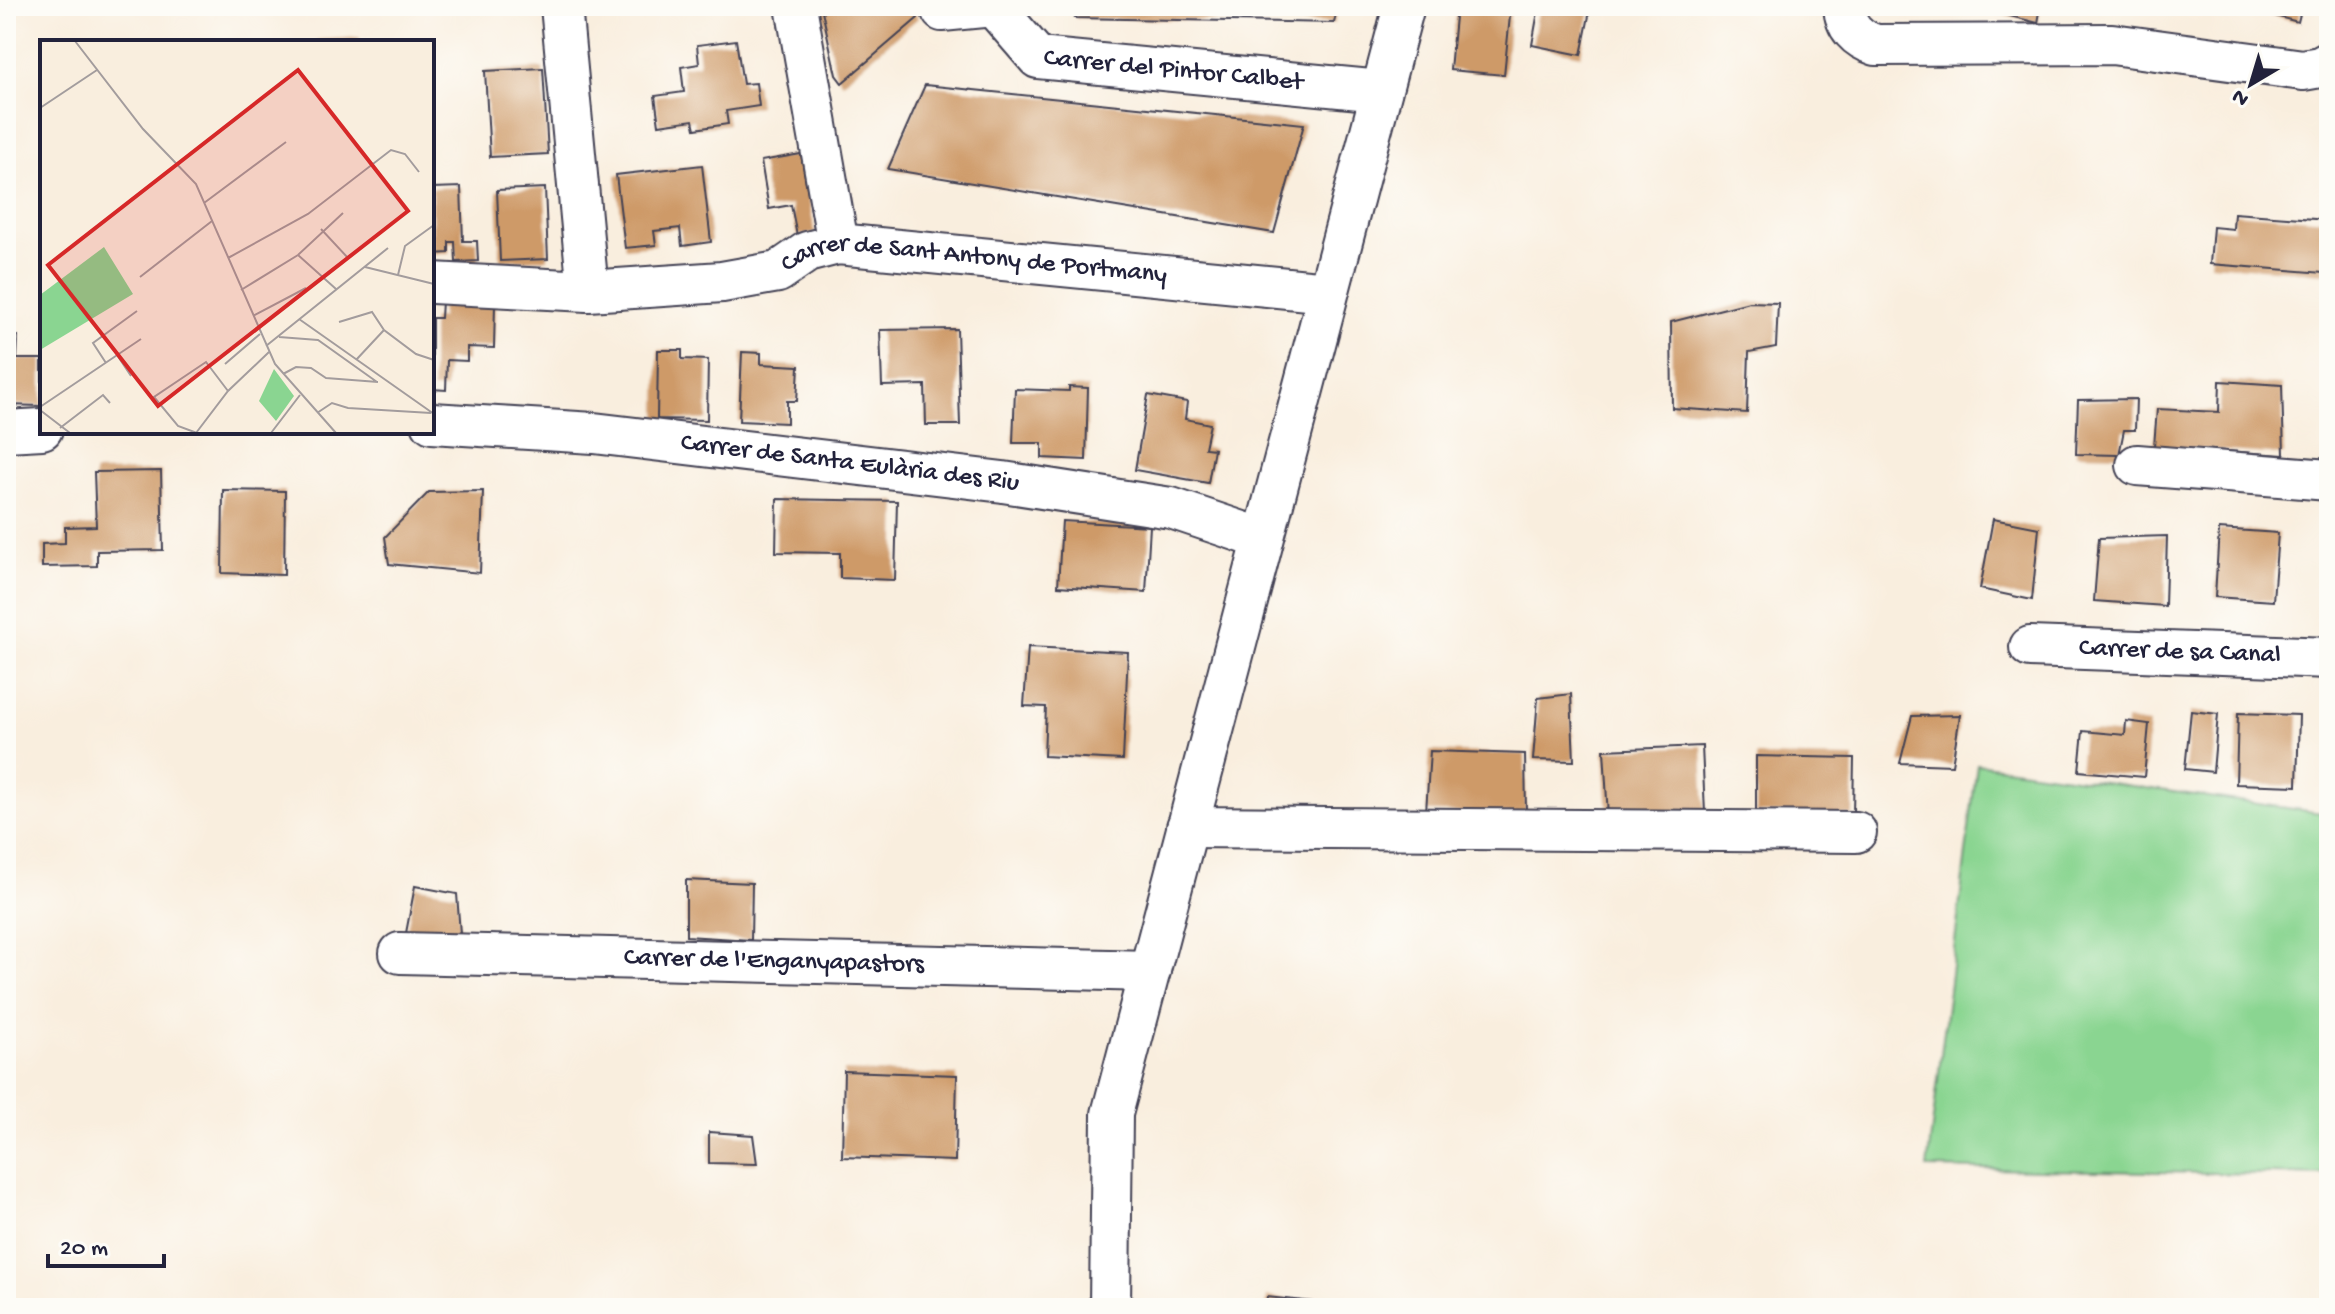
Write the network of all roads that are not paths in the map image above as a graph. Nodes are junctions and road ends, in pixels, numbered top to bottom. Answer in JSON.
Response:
{"nodes":[{"id":1,"x":561,"y":6,"type":"edge"},
{"id":2,"x":796,"y":6,"type":"edge"},
{"id":3,"x":1404,"y":6,"type":"edge"},
{"id":4,"x":1844,"y":6,"type":"edge"},
{"id":5,"x":942,"y":11,"type":"dead end"},
{"id":6,"x":2329,"y":62,"type":"edge"},
{"id":7,"x":1381,"y":91,"type":"junction"},
{"id":8,"x":838,"y":244,"type":"junction"},
{"id":9,"x":434,"y":283,"type":"edge"},
{"id":10,"x":588,"y":291,"type":"junction"},
{"id":11,"x":1328,"y":292,"type":"junction"},
{"id":12,"x":434,"y":423,"type":"edge"},
{"id":13,"x":40,"y":429,"type":"edge"},
{"id":14,"x":6,"y":431,"type":"edge"},
{"id":15,"x":2137,"y":465,"type":"dead end"},
{"id":16,"x":2329,"y":480,"type":"edge"},
{"id":17,"x":1263,"y":539,"type":"junction"},
{"id":18,"x":2030,"y":647,"type":"dead end"},
{"id":19,"x":2329,"y":658,"type":"edge"},
{"id":20,"x":1187,"y":827,"type":"junction"},
{"id":21,"x":1856,"y":832,"type":"dead end"},
{"id":22,"x":400,"y":953,"type":"dead end"},
{"id":23,"x":1150,"y":971,"type":"junction"},
{"id":24,"x":1110,"y":1308,"type":"edge"}],
"edges":[{"from":1,"to":10,"type":"street"},
{"from":2,"to":8,"type":"street"},
{"from":3,"to":7,"type":"street"},
{"from":4,"to":6,"type":"street"},
{"from":5,"to":7,"type":"street","name":"Carrer del Pintor Calbet"},
{"from":7,"to":11,"type":"street"},
{"from":8,"to":10,"type":"street","name":"Carrer de Sant Antony de Portmany"},
{"from":8,"to":11,"type":"street","name":"Carrer de Sant Antony de Portmany"},
{"from":9,"to":10,"type":"street","name":"Carrer de Sant Antony de Portmany"},
{"from":11,"to":17,"type":"street"},
{"from":12,"to":17,"type":"street","name":"Carrer de Santa Eulària des Riu"},
{"from":13,"to":14,"type":"street"},
{"from":15,"to":16,"type":"street"},
{"from":17,"to":20,"type":"street"},
{"from":18,"to":19,"type":"street","name":"Carrer de sa Canal"},
{"from":20,"to":21,"type":"street"},
{"from":20,"to":23,"type":"street"},
{"from":22,"to":23,"type":"street","name":"Carrer de l'Enganyapastors"},
{"from":23,"to":24,"type":"street"}]}
